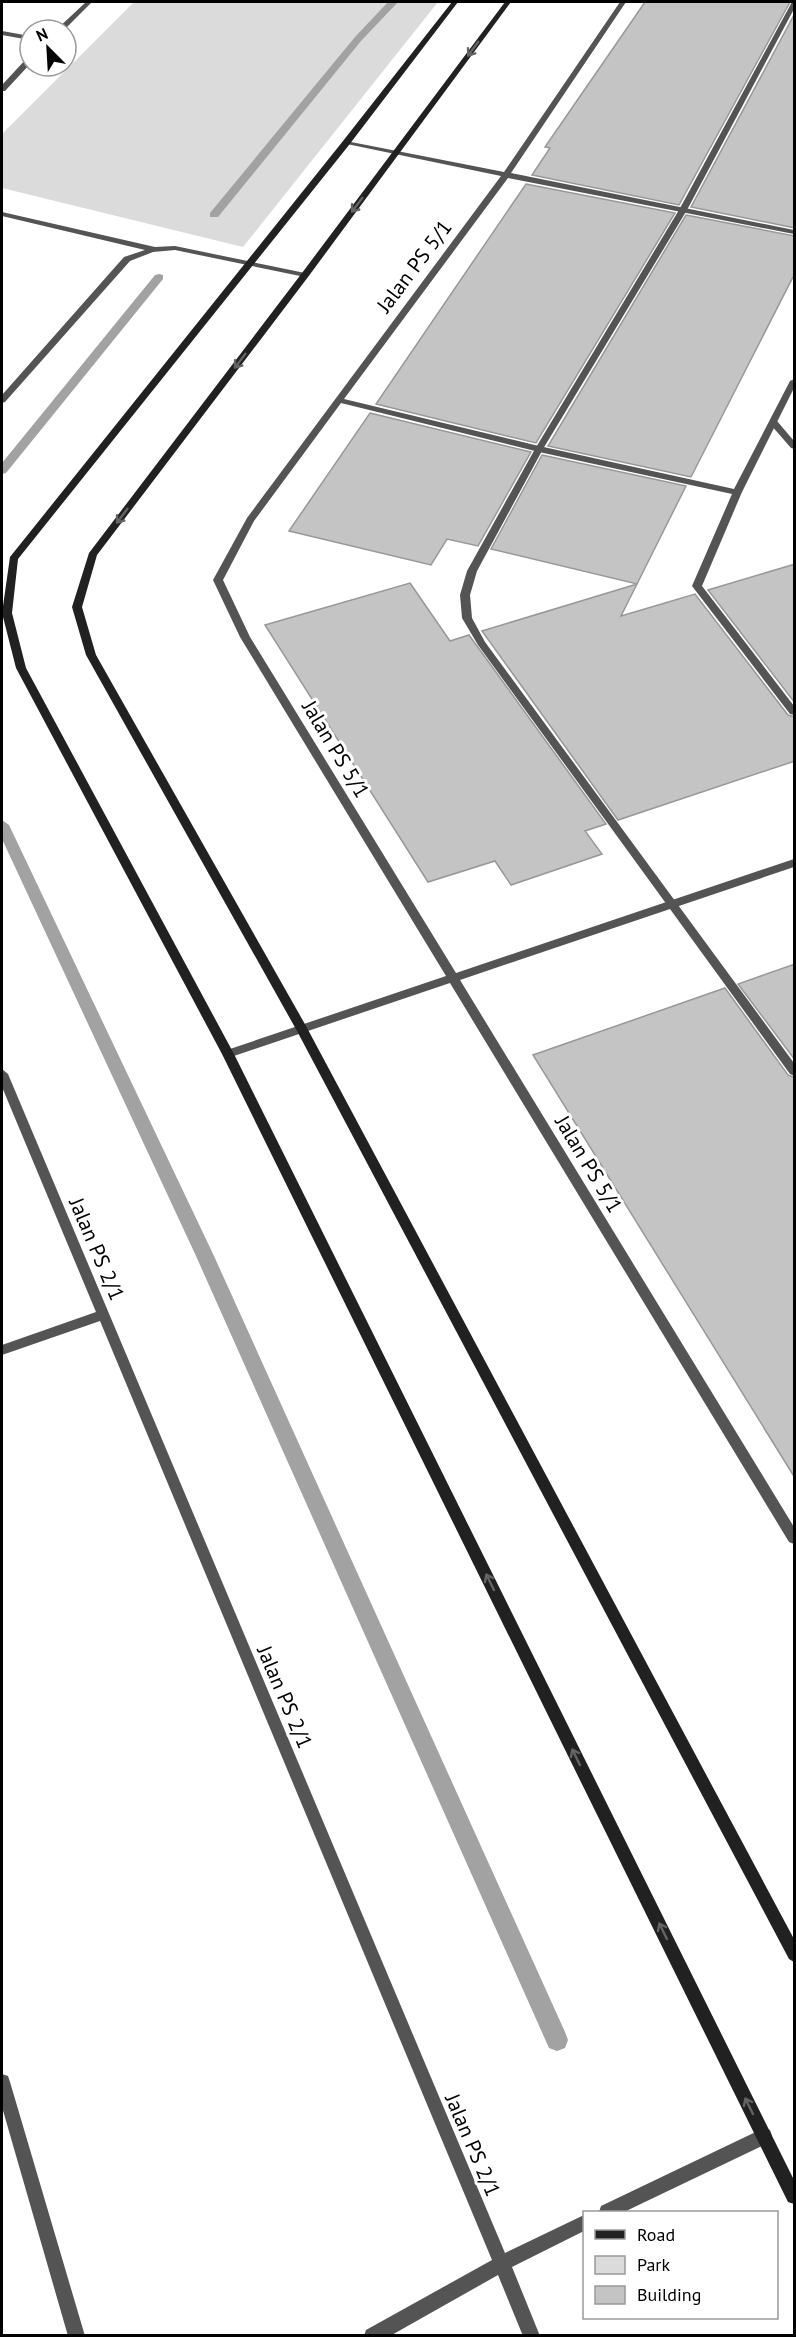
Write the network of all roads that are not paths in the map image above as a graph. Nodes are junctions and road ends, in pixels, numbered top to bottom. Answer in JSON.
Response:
{"nodes":[{"id":1,"x":89,"y":2,"type":"edge"},
{"id":2,"x":455,"y":2,"type":"edge"},
{"id":3,"x":508,"y":2,"type":"edge"},
{"id":4,"x":623,"y":2,"type":"edge"},
{"id":5,"x":795,"y":3,"type":"edge"},
{"id":6,"x":72,"y":18,"type":"edge"},
{"id":7,"x":2,"y":33,"type":"edge"},
{"id":8,"x":18,"y":36,"type":"edge"},
{"id":9,"x":18,"y":72,"type":"edge"},
{"id":10,"x":2,"y":89,"type":"edge"},
{"id":11,"x":346,"y":143,"type":"junction"},
{"id":12,"x":396,"y":153,"type":"junction"},
{"id":13,"x":506,"y":175,"type":"junction"},
{"id":14,"x":683,"y":210,"type":"junction"},
{"id":15,"x":2,"y":214,"type":"edge"},
{"id":16,"x":795,"y":232,"type":"edge"},
{"id":17,"x":152,"y":250,"type":"junction"},
{"id":18,"x":249,"y":264,"type":"junction"},
{"id":19,"x":305,"y":275,"type":"junction"},
{"id":20,"x":795,"y":381,"type":"edge"},
{"id":21,"x":2,"y":400,"type":"edge"},
{"id":22,"x":338,"y":400,"type":"junction"},
{"id":23,"x":774,"y":423,"type":"junction"},
{"id":24,"x":795,"y":446,"type":"edge"},
{"id":25,"x":539,"y":449,"type":"junction"},
{"id":26,"x":737,"y":492,"type":"junction"},
{"id":27,"x":795,"y":712,"type":"edge"},
{"id":28,"x":795,"y":863,"type":"edge"},
{"id":29,"x":670,"y":905,"type":"junction"},
{"id":30,"x":453,"y":978,"type":"junction"},
{"id":31,"x":302,"y":1029,"type":"junction"},
{"id":32,"x":228,"y":1054,"type":"junction"},
{"id":33,"x":795,"y":1071,"type":"edge"},
{"id":34,"x":2,"y":1074,"type":"edge"},
{"id":35,"x":102,"y":1315,"type":"junction"},
{"id":36,"x":2,"y":1350,"type":"edge"},
{"id":37,"x":795,"y":1538,"type":"edge"},
{"id":38,"x":795,"y":1954,"type":"edge"},
{"id":39,"x":2,"y":2082,"type":"edge"},
{"id":40,"x":764,"y":2136,"type":"junction"},
{"id":41,"x":795,"y":2196,"type":"edge"},
{"id":42,"x":609,"y":2211,"type":"edge"},
{"id":43,"x":583,"y":2224,"type":"edge"},
{"id":44,"x":500,"y":2264,"type":"junction"},
{"id":45,"x":77,"y":2336,"type":"edge"},
{"id":46,"x":372,"y":2336,"type":"edge"},
{"id":47,"x":532,"y":2336,"type":"edge"}],
"edges":[{"from":1,"to":6,"type":"street"},
{"from":2,"to":11,"type":"street"},
{"from":3,"to":12,"type":"street","one_way":true},
{"from":4,"to":13,"type":"street","name":"Jalan PS 5/1"},
{"from":5,"to":14,"type":"street"},
{"from":7,"to":8,"type":"street"},
{"from":9,"to":10,"type":"street"},
{"from":11,"to":12,"type":"street"},
{"from":11,"to":18,"type":"street"},
{"from":12,"to":13,"type":"street"},
{"from":12,"to":19,"type":"street","one_way":true},
{"from":13,"to":14,"type":"street"},
{"from":13,"to":22,"type":"street","name":"Jalan PS 5/1"},
{"from":14,"to":16,"type":"street"},
{"from":14,"to":25,"type":"street"},
{"from":15,"to":17,"type":"street"},
{"from":17,"to":18,"type":"street"},
{"from":17,"to":21,"type":"street"},
{"from":18,"to":19,"type":"street"},
{"from":18,"to":32,"type":"street"},
{"from":19,"to":31,"type":"street","one_way":true},
{"from":20,"to":23,"type":"street"},
{"from":22,"to":25,"type":"street"},
{"from":22,"to":30,"type":"street","name":"Jalan PS 5/1"},
{"from":23,"to":24,"type":"street"},
{"from":23,"to":26,"type":"street"},
{"from":25,"to":26,"type":"street"},
{"from":25,"to":29,"type":"street"},
{"from":26,"to":27,"type":"street"},
{"from":28,"to":29,"type":"street"},
{"from":29,"to":30,"type":"street"},
{"from":29,"to":33,"type":"street"},
{"from":30,"to":31,"type":"street"},
{"from":30,"to":37,"type":"street","name":"Jalan PS 5/1"},
{"from":31,"to":32,"type":"street"},
{"from":31,"to":38,"type":"street"},
{"from":40,"to":32,"type":"street","one_way":true},
{"from":34,"to":35,"type":"street","name":"Jalan PS 2/1"},
{"from":35,"to":36,"type":"street"},
{"from":35,"to":44,"type":"street","name":"Jalan PS 2/1"},
{"from":39,"to":45,"type":"street"},
{"from":40,"to":41,"type":"street"},
{"from":40,"to":42,"type":"street"},
{"from":43,"to":44,"type":"street"},
{"from":44,"to":46,"type":"street"},
{"from":44,"to":47,"type":"street","name":"Jalan PS 2/1"}]}
